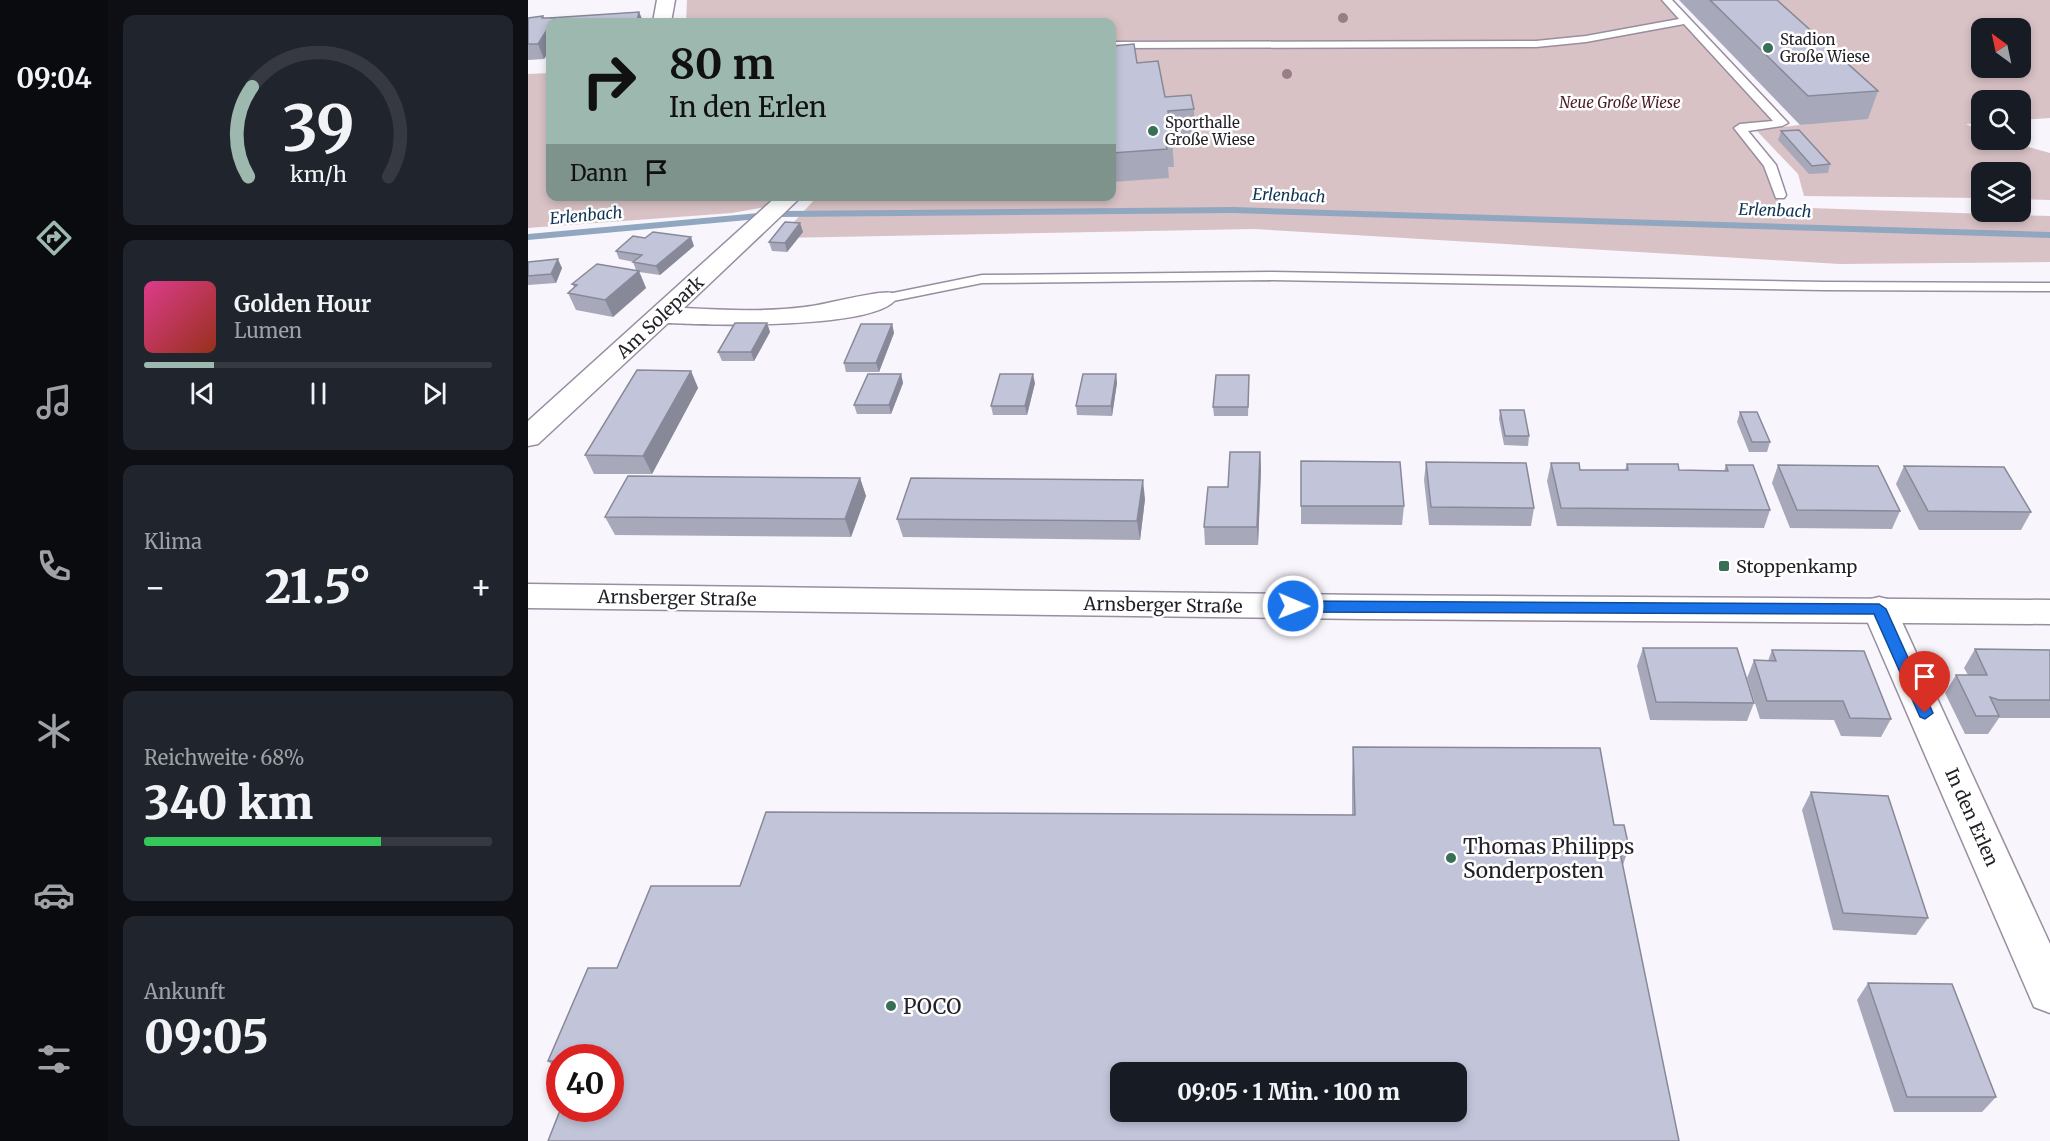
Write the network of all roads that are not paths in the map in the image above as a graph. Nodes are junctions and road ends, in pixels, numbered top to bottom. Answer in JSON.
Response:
{"nodes":[{"id":1,"x":666,"y":0,"type":"edge"},
{"id":2,"x":1667,"y":0,"type":"edge"},
{"id":3,"x":663,"y":18,"type":"edge"},
{"id":4,"x":1686,"y":21,"type":"junction"},
{"id":5,"x":1116,"y":45,"type":"edge"},
{"id":6,"x":1780,"y":195,"type":"dead end"},
{"id":7,"x":786,"y":201,"type":"edge"},
{"id":8,"x":2050,"y":287,"type":"edge"},
{"id":9,"x":883,"y":298,"type":"joint"},
{"id":10,"x":663,"y":315,"type":"junction"},
{"id":11,"x":528,"y":437,"type":"edge"},
{"id":12,"x":528,"y":596,"type":"edge"},
{"id":13,"x":1879,"y":609,"type":"junction"},
{"id":14,"x":2050,"y":612,"type":"edge"},
{"id":15,"x":2050,"y":992,"type":"edge"}],
"edges":[{"from":1,"to":3,"type":"street"},
{"from":2,"to":4,"type":"lane"},
{"from":4,"to":5,"type":"lane"},
{"from":4,"to":6,"type":"lane"},
{"from":7,"to":10,"type":"street","name":"Am Solepark"},
{"from":8,"to":9,"type":"lane"},
{"from":9,"to":10,"type":"street"},
{"from":10,"to":11,"type":"street","name":"Am Solepark"},
{"from":12,"to":13,"type":"street","name":"Arnsberger Straße"},
{"from":13,"to":14,"type":"street","name":"Arnsberger Straße"},
{"from":13,"to":15,"type":"street","name":"In den Erlen"}]}
